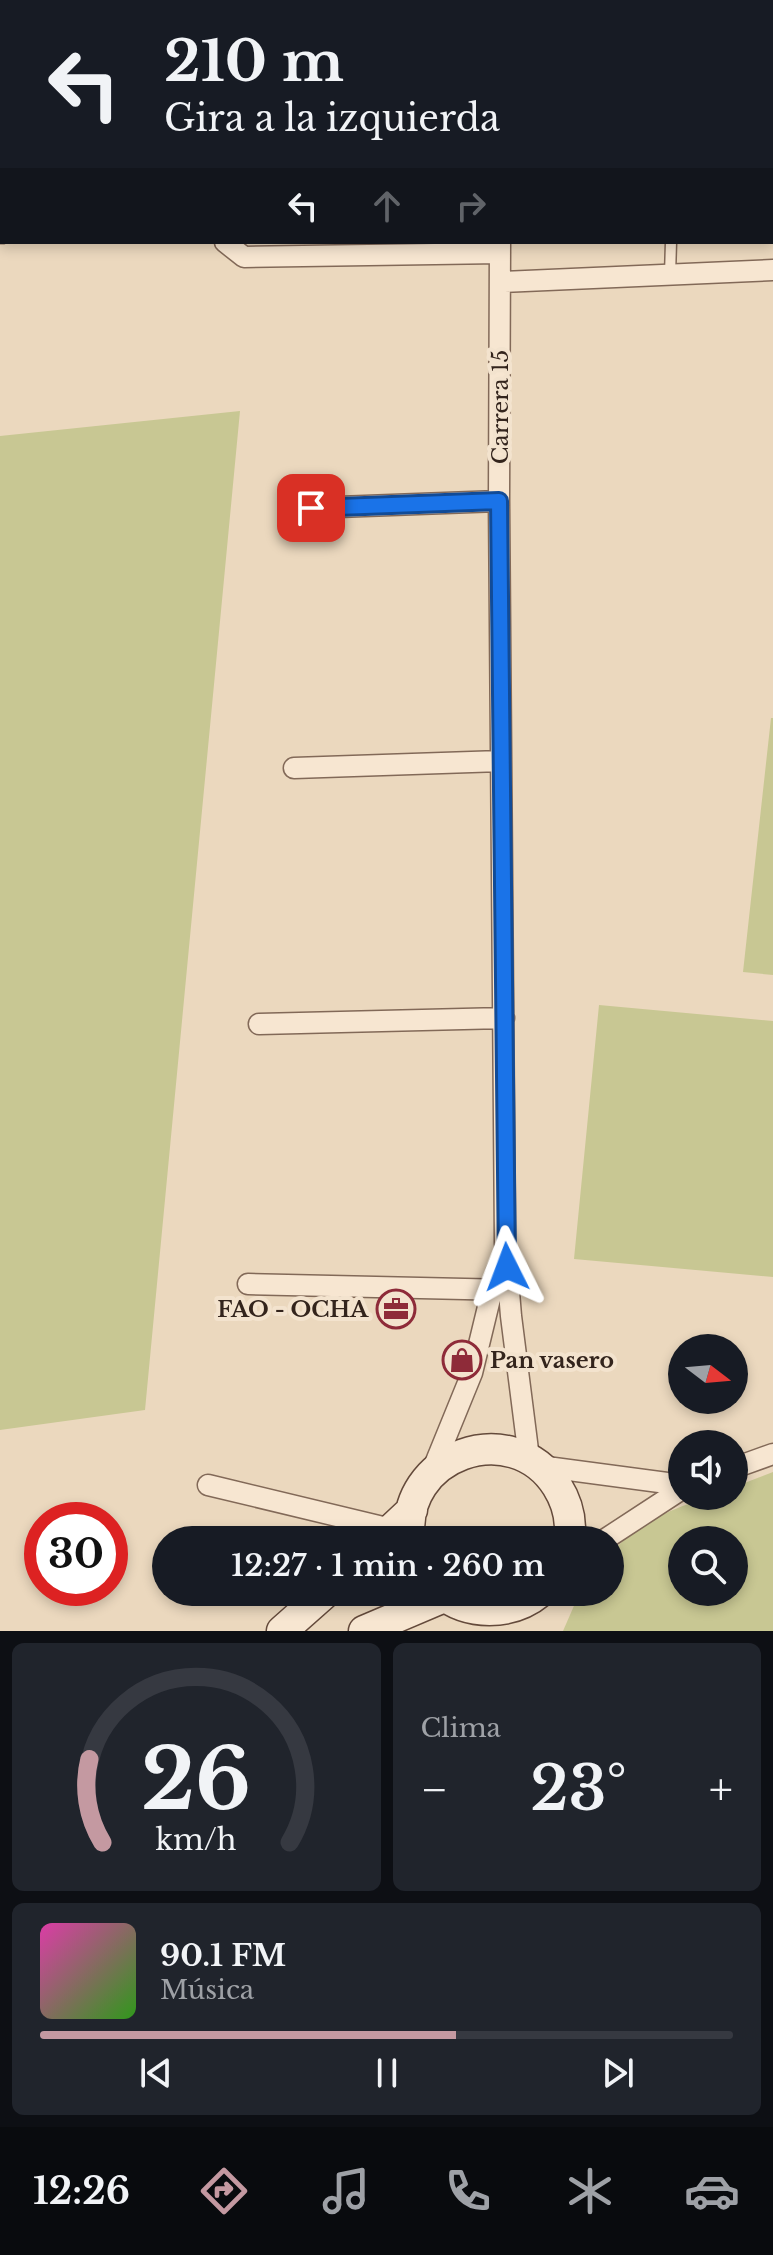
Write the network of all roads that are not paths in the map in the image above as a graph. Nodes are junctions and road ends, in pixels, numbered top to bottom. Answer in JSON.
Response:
{"nodes":[{"id":1,"x":228,"y":244,"type":"edge"},
{"id":2,"x":671,"y":244,"type":"edge"},
{"id":3,"x":500,"y":247,"type":"edge"},
{"id":4,"x":773,"y":270,"type":"edge"},
{"id":5,"x":670,"y":275,"type":"junction"},
{"id":6,"x":500,"y":282,"type":"junction"},
{"id":7,"x":499,"y":501,"type":"junction"},
{"id":8,"x":311,"y":508,"type":"dead end"},
{"id":9,"x":501,"y":761,"type":"junction"},
{"id":10,"x":294,"y":768,"type":"dead end"},
{"id":11,"x":504,"y":1018,"type":"junction"},
{"id":12,"x":259,"y":1024,"type":"dead end"},
{"id":13,"x":248,"y":1284,"type":"dead end"},
{"id":14,"x":501,"y":1290,"type":"junction"},
{"id":15,"x":773,"y":1454,"type":"edge"},
{"id":16,"x":534,"y":1462,"type":"junction"},
{"id":17,"x":748,"y":1463,"type":"edge"},
{"id":18,"x":431,"y":1474,"type":"junction"},
{"id":19,"x":208,"y":1485,"type":"dead end"},
{"id":20,"x":668,"y":1485,"type":"edge"},
{"id":21,"x":668,"y":1497,"type":"edge"},
{"id":22,"x":381,"y":1526,"type":"edge"},
{"id":23,"x":400,"y":1526,"type":"edge"},
{"id":24,"x":570,"y":1526,"type":"edge"},
{"id":25,"x":624,"y":1526,"type":"edge"},
{"id":26,"x":310,"y":1606,"type":"edge"},
{"id":27,"x":424,"y":1606,"type":"edge"},
{"id":28,"x":451,"y":1606,"type":"edge"},
{"id":29,"x":474,"y":1606,"type":"edge"},
{"id":30,"x":515,"y":1606,"type":"edge"},
{"id":31,"x":532,"y":1606,"type":"edge"},
{"id":32,"x":282,"y":1631,"type":"edge"},
{"id":33,"x":364,"y":1631,"type":"edge"},
{"id":34,"x":466,"y":1631,"type":"edge"},
{"id":35,"x":521,"y":1631,"type":"edge"}],
"edges":[{"from":1,"to":3,"type":"street"},
{"from":2,"to":5,"type":"lane"},
{"from":3,"to":6,"type":"street","name":"Carrera 15"},
{"from":4,"to":5,"type":"street"},
{"from":5,"to":6,"type":"street"},
{"from":6,"to":7,"type":"street","name":"Carrera 15"},
{"from":7,"to":8,"type":"street"},
{"from":7,"to":9,"type":"street","name":"Carrera 15"},
{"from":9,"to":10,"type":"street"},
{"from":9,"to":11,"type":"street","name":"Carrera 15"},
{"from":11,"to":12,"type":"street"},
{"from":11,"to":14,"type":"street","name":"Carrera 15"},
{"from":13,"to":14,"type":"street"},
{"from":14,"to":16,"type":"street","name":"Carrera 15"},
{"from":14,"to":18,"type":"street","name":"Carrera 15"},
{"from":15,"to":17,"type":"street"},
{"from":16,"to":18,"type":"main road"},
{"from":16,"to":20,"type":"street"},
{"from":16,"to":24,"type":"main road"},
{"from":18,"to":23,"type":"main road"},
{"from":19,"to":22,"type":"street"},
{"from":21,"to":25,"type":"street"},
{"from":26,"to":32,"type":"main road"},
{"from":27,"to":33,"type":"main road"},
{"from":28,"to":34,"type":"main road"},
{"from":29,"to":30,"type":"main road"},
{"from":31,"to":35,"type":"main road"}]}
